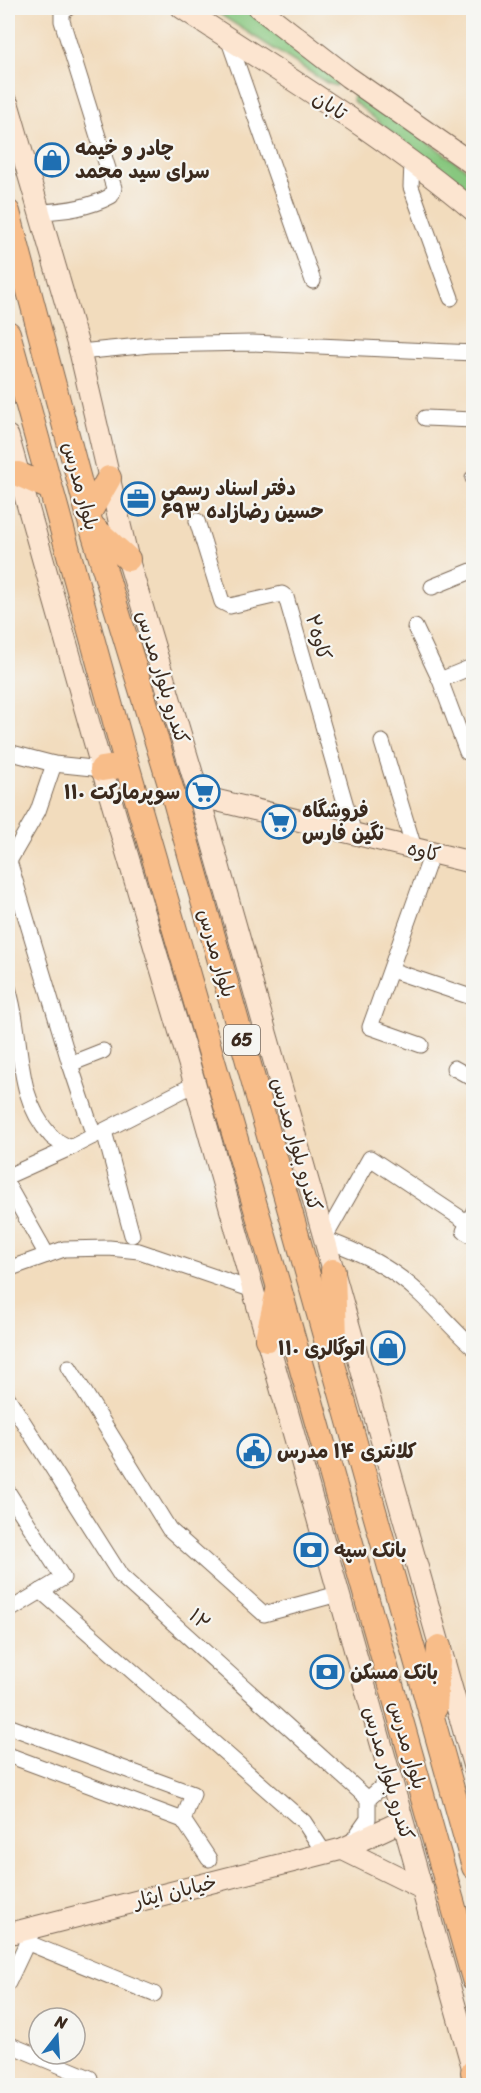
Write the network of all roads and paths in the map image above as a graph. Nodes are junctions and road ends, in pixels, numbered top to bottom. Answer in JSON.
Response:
{"nodes":[{"id":1,"x":68,"y":8,"type":"edge"},
{"id":2,"x":182,"y":8,"type":"edge"},
{"id":3,"x":259,"y":8,"type":"edge"},
{"id":4,"x":228,"y":38,"type":"junction"},
{"id":5,"x":348,"y":77,"type":"junction"},
{"id":6,"x":8,"y":104,"type":"edge"},
{"id":7,"x":330,"y":105,"type":"junction"},
{"id":8,"x":412,"y":162,"type":"junction"},
{"id":9,"x":474,"y":165,"type":"edge"},
{"id":10,"x":474,"y":210,"type":"edge"},
{"id":11,"x":8,"y":212,"type":"edge"},
{"id":12,"x":39,"y":212,"type":"junction"},
{"id":13,"x":313,"y":281,"type":"dead end"},
{"id":14,"x":451,"y":298,"type":"dead end"},
{"id":15,"x":8,"y":339,"type":"edge"},
{"id":16,"x":80,"y":352,"type":"junction"},
{"id":17,"x":474,"y":353,"type":"edge"},
{"id":18,"x":425,"y":418,"type":"dead end"},
{"id":19,"x":474,"y":420,"type":"edge"},
{"id":20,"x":8,"y":436,"type":"edge"},
{"id":21,"x":38,"y":446,"type":"junction"},
{"id":22,"x":18,"y":471,"type":"junction"},
{"id":23,"x":109,"y":478,"type":"junction"},
{"id":24,"x":50,"y":488,"type":"junction"},
{"id":25,"x":90,"y":520,"type":"junction"},
{"id":26,"x":197,"y":521,"type":"dead end"},
{"id":27,"x":128,"y":559,"type":"junction"},
{"id":28,"x":474,"y":570,"type":"edge"},
{"id":29,"x":432,"y":587,"type":"dead end"},
{"id":30,"x":415,"y":627,"type":"dead end"},
{"id":31,"x":474,"y":666,"type":"edge"},
{"id":32,"x":441,"y":680,"type":"junction"},
{"id":33,"x":382,"y":742,"type":"dead end"},
{"id":34,"x":8,"y":752,"type":"edge"},
{"id":35,"x":474,"y":754,"type":"edge"},
{"id":36,"x":54,"y":764,"type":"junction"},
{"id":37,"x":127,"y":765,"type":"junction"},
{"id":38,"x":102,"y":769,"type":"junction"},
{"id":39,"x":199,"y":796,"type":"junction"},
{"id":40,"x":354,"y":834,"type":"junction"},
{"id":41,"x":423,"y":850,"type":"junction"},
{"id":42,"x":8,"y":862,"type":"edge"},
{"id":43,"x":474,"y":863,"type":"edge"},
{"id":44,"x":391,"y":970,"type":"junction"},
{"id":45,"x":8,"y":988,"type":"edge"},
{"id":46,"x":474,"y":998,"type":"edge"},
{"id":47,"x":421,"y":1045,"type":"dead end"},
{"id":48,"x":103,"y":1052,"type":"dead end"},
{"id":49,"x":70,"y":1064,"type":"junction"},
{"id":50,"x":454,"y":1068,"type":"dead end"},
{"id":51,"x":474,"y":1080,"type":"edge"},
{"id":52,"x":195,"y":1083,"type":"junction"},
{"id":53,"x":260,"y":1106,"type":"junction"},
{"id":54,"x":228,"y":1114,"type":"junction"},
{"id":55,"x":99,"y":1133,"type":"junction"},
{"id":56,"x":70,"y":1148,"type":"junction"},
{"id":57,"x":8,"y":1176,"type":"edge"},
{"id":58,"x":8,"y":1186,"type":"edge"},
{"id":59,"x":470,"y":1226,"type":"edge"},
{"id":60,"x":132,"y":1235,"type":"dead end"},
{"id":61,"x":324,"y":1239,"type":"junction"},
{"id":62,"x":47,"y":1255,"type":"junction"},
{"id":63,"x":8,"y":1269,"type":"edge"},
{"id":64,"x":333,"y":1271,"type":"junction"},
{"id":65,"x":279,"y":1288,"type":"junction"},
{"id":66,"x":253,"y":1290,"type":"junction"},
{"id":67,"x":267,"y":1340,"type":"junction"},
{"id":68,"x":474,"y":1348,"type":"edge"},
{"id":69,"x":69,"y":1367,"type":"dead end"},
{"id":70,"x":337,"y":1378,"type":"junction"},
{"id":71,"x":8,"y":1398,"type":"edge"},
{"id":72,"x":8,"y":1492,"type":"edge"},
{"id":73,"x":14,"y":1516,"type":"edge"},
{"id":74,"x":41,"y":1591,"type":"junction"},
{"id":75,"x":338,"y":1594,"type":"junction"},
{"id":76,"x":8,"y":1611,"type":"edge"},
{"id":77,"x":439,"y":1647,"type":"junction"},
{"id":78,"x":8,"y":1726,"type":"edge"},
{"id":79,"x":434,"y":1726,"type":"junction"},
{"id":80,"x":8,"y":1755,"type":"edge"},
{"id":81,"x":474,"y":1767,"type":"edge"},
{"id":82,"x":390,"y":1780,"type":"junction"},
{"id":83,"x":368,"y":1799,"type":"junction"},
{"id":84,"x":183,"y":1820,"type":"junction"},
{"id":85,"x":402,"y":1821,"type":"junction"},
{"id":86,"x":339,"y":1850,"type":"junction"},
{"id":87,"x":209,"y":1859,"type":"dead end"},
{"id":88,"x":473,"y":1863,"type":"edge"},
{"id":89,"x":423,"y":1889,"type":"junction"},
{"id":90,"x":23,"y":1934,"type":"edge"},
{"id":91,"x":474,"y":1979,"type":"edge"},
{"id":92,"x":8,"y":1983,"type":"edge"},
{"id":93,"x":154,"y":1994,"type":"dead end"},
{"id":94,"x":8,"y":2044,"type":"edge"},
{"id":95,"x":473,"y":2073,"type":"edge"},
{"id":96,"x":90,"y":2078,"type":"dead end"}],
"edges":[{"from":1,"to":12,"type":"street"},
{"from":2,"to":4,"type":"main road","name":"تابان"},
{"from":3,"to":5,"type":"main road"},
{"from":4,"to":7,"type":"main road","name":"تابان"},
{"from":4,"to":13,"type":"street"},
{"from":5,"to":7,"type":"main road"},
{"from":5,"to":9,"type":"main road"},
{"from":6,"to":12,"type":"main road","name":"کندرو بلوار مدرس"},
{"from":7,"to":8,"type":"main road","name":"تابان"},
{"from":8,"to":10,"type":"main road","name":"تابان"},
{"from":8,"to":14,"type":"street"},
{"from":11,"to":25,"type":"main road","name":"بلوار مدرس","number":"65"},
{"from":12,"to":16,"type":"main road","name":"کندرو بلوار مدرس"},
{"from":15,"to":21,"type":"main road","name":"بلوار مدرس","number":"65"},
{"from":16,"to":17,"type":"street"},
{"from":16,"to":23,"type":"main road","name":"کندرو بلوار مدرس"},
{"from":18,"to":19,"type":"street"},
{"from":20,"to":22,"type":"main road","name":"کندرو بلوار مدرس"},
{"from":21,"to":22,"type":"main road"},
{"from":21,"to":24,"type":"main road","name":"بلوار مدرس","number":"65"},
{"from":22,"to":24,"type":"main road"},
{"from":22,"to":38,"type":"main road","name":"کندرو بلوار مدرس"},
{"from":23,"to":25,"type":"main road"},
{"from":23,"to":27,"type":"main road","name":"کندرو بلوار مدرس"},
{"from":24,"to":37,"type":"main road","name":"بلوار مدرس","number":"65"},
{"from":25,"to":27,"type":"main road"},
{"from":25,"to":53,"type":"main road","name":"بلوار مدرس","number":"65"},
{"from":26,"to":40,"type":"street","name":"کاوه۲"},
{"from":27,"to":39,"type":"main road","name":"کندرو بلوار مدرس"},
{"from":28,"to":29,"type":"street"},
{"from":30,"to":32,"type":"street"},
{"from":31,"to":32,"type":"street"},
{"from":32,"to":35,"type":"street"},
{"from":33,"to":41,"type":"street"},
{"from":34,"to":36,"type":"street"},
{"from":36,"to":38,"type":"street"},
{"from":36,"to":42,"type":"street"},
{"from":37,"to":38,"type":"main road"},
{"from":37,"to":54,"type":"main road","name":"بلوار مدرس","number":"65"},
{"from":38,"to":52,"type":"main road","name":"کندرو بلوار مدرس"},
{"from":39,"to":40,"type":"main road","name":"کاوه"},
{"from":39,"to":61,"type":"main road","name":"کندرو بلوار مدرس"},
{"from":40,"to":41,"type":"main road","name":"کاوه"},
{"from":41,"to":43,"type":"main road","name":"کاوه"},
{"from":41,"to":44,"type":"street"},
{"from":42,"to":49,"type":"street"},
{"from":44,"to":46,"type":"street"},
{"from":44,"to":47,"type":"street"},
{"from":45,"to":56,"type":"street"},
{"from":48,"to":49,"type":"street"},
{"from":49,"to":55,"type":"street"},
{"from":50,"to":51,"type":"street"},
{"from":52,"to":55,"type":"street"},
{"from":52,"to":66,"type":"main road","name":"کندرو بلوار مدرس"},
{"from":53,"to":54,"type":"main road"},
{"from":53,"to":70,"type":"main road","name":"بلوار مدرس","number":"65"},
{"from":54,"to":65,"type":"main road","name":"بلوار مدرس","number":"65"},
{"from":55,"to":56,"type":"street"},
{"from":55,"to":60,"type":"street"},
{"from":56,"to":57,"type":"street"},
{"from":58,"to":62,"type":"street"},
{"from":59,"to":61,"type":"street"},
{"from":61,"to":64,"type":"main road","name":"کندرو بلوار مدرس"},
{"from":61,"to":68,"type":"street"},
{"from":62,"to":63,"type":"street"},
{"from":62,"to":66,"type":"street"},
{"from":64,"to":70,"type":"main road"},
{"from":64,"to":77,"type":"main road","name":"کندرو بلوار مدرس"},
{"from":65,"to":67,"type":"main road"},
{"from":65,"to":91,"type":"main road","name":"بلوار مدرس","number":"65"},
{"from":66,"to":67,"type":"main road","name":"کندرو بلوار مدرس"},
{"from":67,"to":75,"type":"main road","name":"کندرو بلوار مدرس"},
{"from":69,"to":75,"type":"street"},
{"from":70,"to":79,"type":"main road","name":"بلوار مدرس","number":"65"},
{"from":71,"to":83,"type":"street","name":"۱۲"},
{"from":72,"to":73,"type":"street"},
{"from":73,"to":74,"type":"street"},
{"from":74,"to":76,"type":"street"},
{"from":74,"to":86,"type":"street"},
{"from":75,"to":82,"type":"main road","name":"کندرو بلوار مدرس"},
{"from":77,"to":79,"type":"main road"},
{"from":77,"to":81,"type":"main road","name":"کندرو بلوار مدرس"},
{"from":78,"to":84,"type":"street"},
{"from":79,"to":88,"type":"main road","name":"بلوار مدرس","number":"65"},
{"from":80,"to":84,"type":"street"},
{"from":82,"to":83,"type":"street"},
{"from":82,"to":85,"type":"main road","name":"کندرو بلوار مدرس"},
{"from":83,"to":86,"type":"street"},
{"from":84,"to":87,"type":"street"},
{"from":85,"to":86,"type":"main road","name":"خیابان ایثار"},
{"from":85,"to":89,"type":"main road","name":"کندرو بلوار مدرس"},
{"from":86,"to":89,"type":"main road"},
{"from":86,"to":90,"type":"main road","name":"خیابان ایثار"},
{"from":89,"to":95,"type":"main road","name":"کندرو بلوار مدرس"},
{"from":90,"to":92,"type":"street"},
{"from":90,"to":93,"type":"street"},
{"from":94,"to":96,"type":"street"}]}
